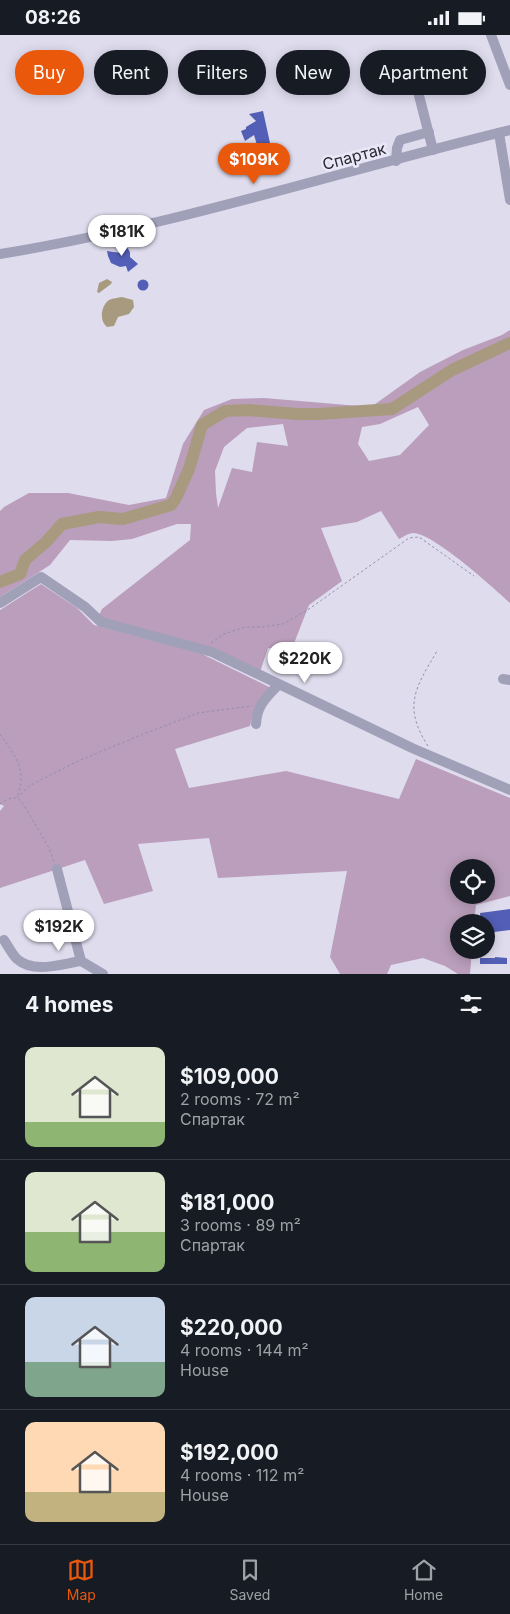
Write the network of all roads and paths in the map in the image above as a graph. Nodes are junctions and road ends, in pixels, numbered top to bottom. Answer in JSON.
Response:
{"nodes":[{"id":1,"x":491,"y":35,"type":"edge"},
{"id":2,"x":510,"y":85,"type":"edge"},
{"id":3,"x":419,"y":95,"type":"edge"},
{"id":4,"x":510,"y":130,"type":"edge"},
{"id":5,"x":429,"y":132,"type":"junction"},
{"id":6,"x":499,"y":133,"type":"junction"},
{"id":7,"x":433,"y":150,"type":"junction"},
{"id":8,"x":396,"y":161,"type":"junction"},
{"id":9,"x":510,"y":200,"type":"edge"},
{"id":10,"x":0,"y":254,"type":"edge"},
{"id":11,"x":474,"y":576,"type":"dead end"},
{"id":12,"x":0,"y":603,"type":"edge"},
{"id":13,"x":202,"y":649,"type":"junction"},
{"id":14,"x":437,"y":651,"type":"dead end"},
{"id":15,"x":278,"y":685,"type":"junction"},
{"id":16,"x":260,"y":705,"type":"junction"},
{"id":17,"x":256,"y":724,"type":"dead end"},
{"id":18,"x":0,"y":734,"type":"edge"},
{"id":19,"x":434,"y":758,"type":"junction"},
{"id":20,"x":510,"y":790,"type":"edge"},
{"id":21,"x":17,"y":797,"type":"junction"},
{"id":22,"x":0,"y":804,"type":"edge"},
{"id":23,"x":57,"y":869,"type":"joint"},
{"id":24,"x":4,"y":940,"type":"dead end"},
{"id":25,"x":81,"y":961,"type":"junction"},
{"id":26,"x":103,"y":974,"type":"edge"}],
"edges":[{"from":1,"to":2,"type":"street"},
{"from":3,"to":5,"type":"street"},
{"from":4,"to":6,"type":"street","name":"Спартак"},
{"from":5,"to":7,"type":"street"},
{"from":5,"to":8,"type":"street"},
{"from":6,"to":7,"type":"street","name":"Спартак"},
{"from":6,"to":9,"type":"street"},
{"from":7,"to":8,"type":"street","name":"Спартак"},
{"from":8,"to":10,"type":"street","name":"Спартак"},
{"from":11,"to":13,"type":"path"},
{"from":12,"to":13,"type":"street"},
{"from":13,"to":15,"type":"street"},
{"from":14,"to":19,"type":"path"},
{"from":15,"to":16,"type":"street"},
{"from":15,"to":19,"type":"street"},
{"from":16,"to":17,"type":"street"},
{"from":16,"to":21,"type":"path"},
{"from":18,"to":21,"type":"path"},
{"from":19,"to":20,"type":"street"},
{"from":21,"to":22,"type":"path"},
{"from":21,"to":23,"type":"path"},
{"from":23,"to":25,"type":"street"},
{"from":24,"to":25,"type":"street"},
{"from":25,"to":26,"type":"street"}]}
